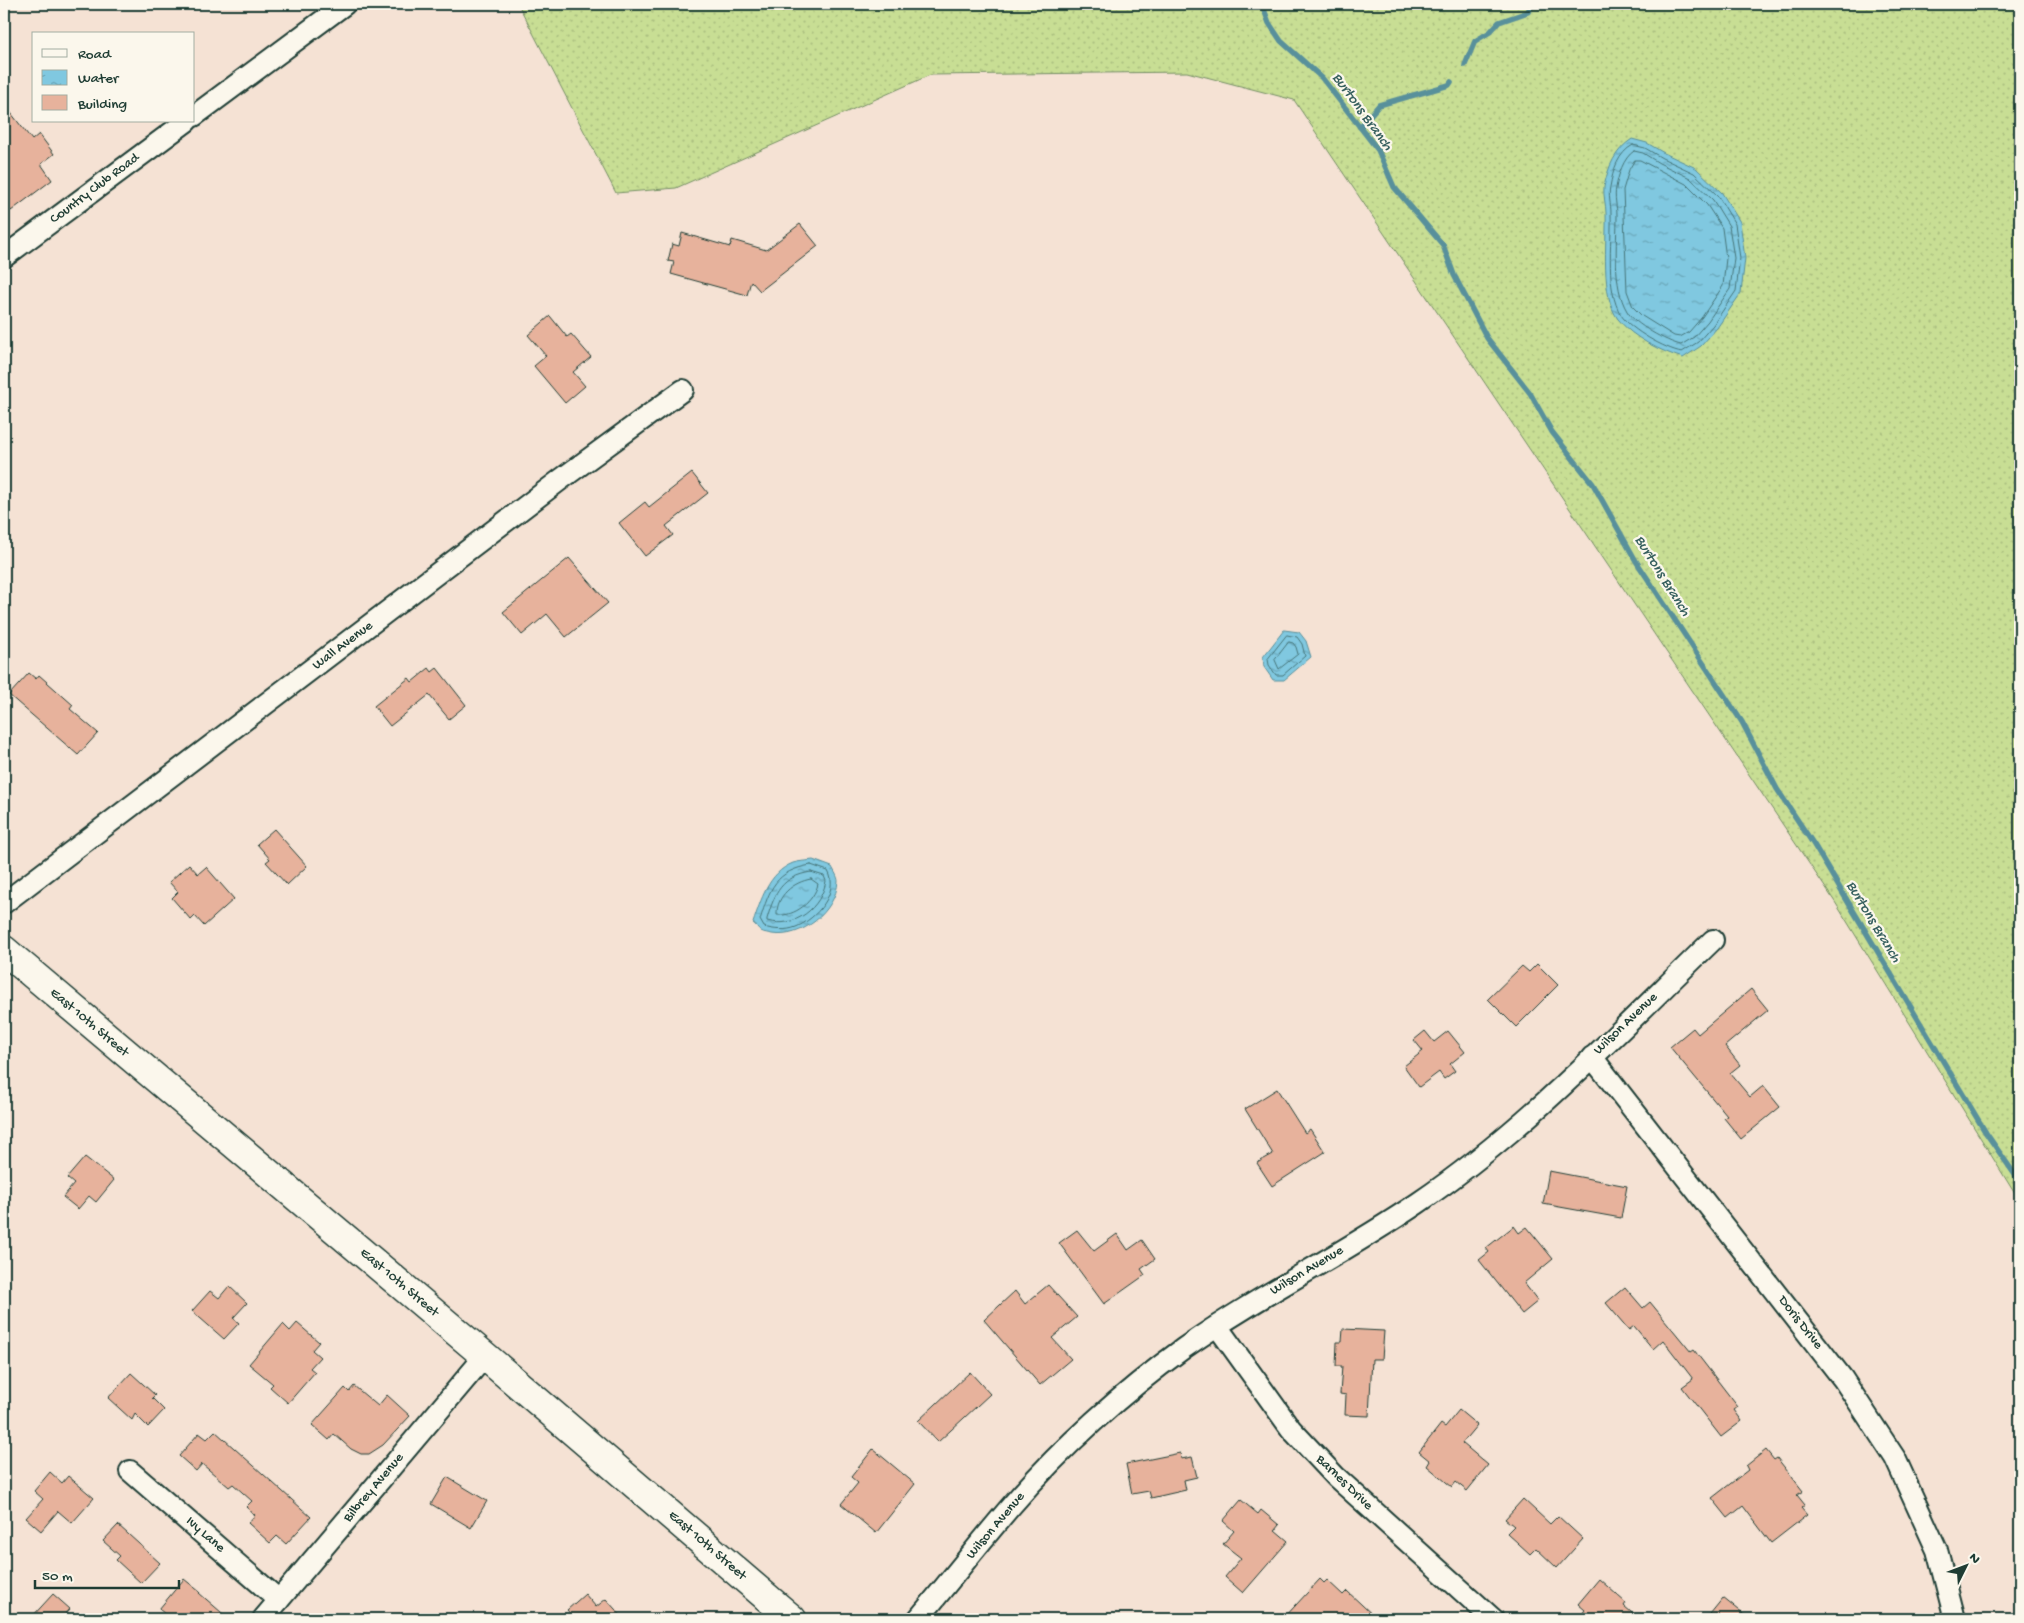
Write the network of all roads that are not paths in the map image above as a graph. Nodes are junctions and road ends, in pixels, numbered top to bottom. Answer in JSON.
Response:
{"nodes":[{"id":1,"x":345,"y":4,"type":"edge"},
{"id":2,"x":195,"y":115,"type":"edge"},
{"id":3,"x":186,"y":122,"type":"edge"},
{"id":4,"x":4,"y":257,"type":"edge"},
{"id":5,"x":682,"y":390,"type":"dead end"},
{"id":6,"x":4,"y":903,"type":"edge"},
{"id":7,"x":1714,"y":940,"type":"dead end"},
{"id":8,"x":4,"y":950,"type":"edge"},
{"id":9,"x":1592,"y":1057,"type":"junction"},
{"id":10,"x":1217,"y":1326,"type":"junction"},
{"id":11,"x":485,"y":1356,"type":"junction"},
{"id":12,"x":130,"y":1471,"type":"dead end"},
{"id":13,"x":279,"y":1600,"type":"junction"},
{"id":14,"x":263,"y":1619,"type":"edge"},
{"id":15,"x":792,"y":1619,"type":"edge"},
{"id":16,"x":918,"y":1619,"type":"edge"},
{"id":17,"x":1493,"y":1619,"type":"edge"},
{"id":18,"x":1955,"y":1619,"type":"edge"}],
"edges":[{"from":1,"to":2,"type":"street"},
{"from":3,"to":4,"type":"street","name":"Country Club Road"},
{"from":5,"to":6,"type":"street","name":"Wall Avenue"},
{"from":7,"to":9,"type":"street","name":"Wilson Avenue"},
{"from":8,"to":11,"type":"main road","name":"East 10th Street"},
{"from":9,"to":10,"type":"street","name":"Wilson Avenue"},
{"from":9,"to":18,"type":"street","name":"Doris Drive"},
{"from":10,"to":16,"type":"street","name":"Wilson Avenue"},
{"from":10,"to":17,"type":"street","name":"Barnes Drive"},
{"from":11,"to":13,"type":"street","name":"Bilbrey Avenue"},
{"from":11,"to":15,"type":"main road","name":"East 10th Street"},
{"from":12,"to":13,"type":"street","name":"Ivy Lane"},
{"from":13,"to":14,"type":"street","name":"Bilbrey Avenue"}]}
